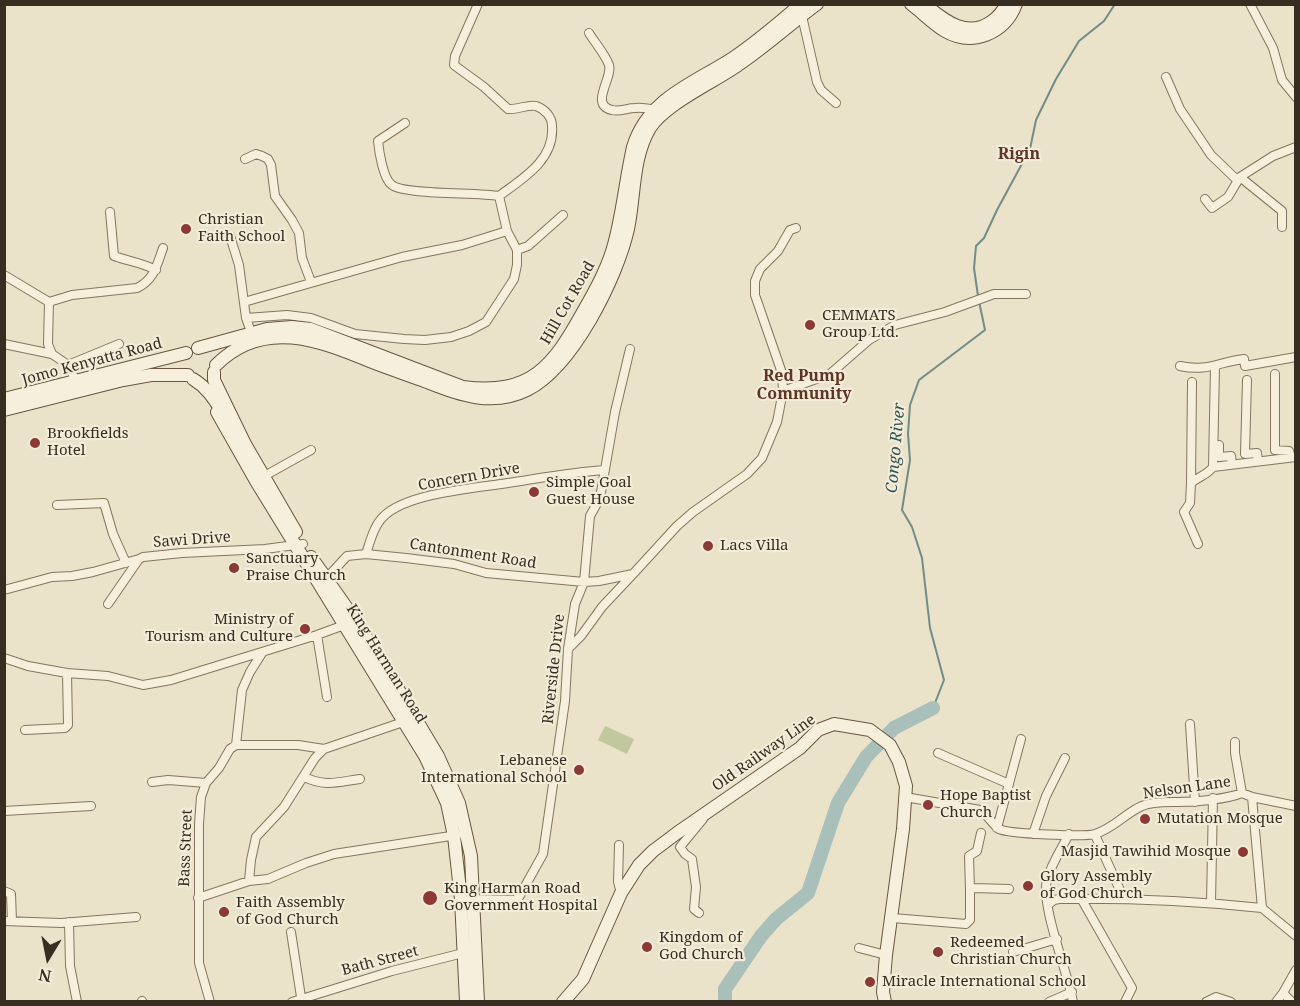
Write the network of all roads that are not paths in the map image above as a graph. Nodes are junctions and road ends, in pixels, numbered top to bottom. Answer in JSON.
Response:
{"nodes":[{"id":1,"x":478,"y":4,"type":"edge"},
{"id":2,"x":817,"y":4,"type":"edge"},
{"id":3,"x":911,"y":4,"type":"edge"},
{"id":4,"x":925,"y":4,"type":"edge"},
{"id":5,"x":1006,"y":4,"type":"edge"},
{"id":6,"x":1016,"y":4,"type":"edge"},
{"id":7,"x":1250,"y":4,"type":"edge"},
{"id":8,"x":802,"y":10,"type":"edge"},
{"id":9,"x":589,"y":33,"type":"dead end"},
{"id":10,"x":1166,"y":77,"type":"dead end"},
{"id":11,"x":1296,"y":97,"type":"edge"},
{"id":12,"x":836,"y":103,"type":"dead end"},
{"id":13,"x":654,"y":109,"type":"junction"},
{"id":14,"x":405,"y":123,"type":"dead end"},
{"id":15,"x":1296,"y":147,"type":"edge"},
{"id":16,"x":244,"y":159,"type":"dead end"},
{"id":17,"x":1238,"y":179,"type":"junction"},
{"id":18,"x":499,"y":196,"type":"junction"},
{"id":19,"x":1205,"y":199,"type":"dead end"},
{"id":20,"x":110,"y":212,"type":"dead end"},
{"id":21,"x":563,"y":215,"type":"dead end"},
{"id":22,"x":1282,"y":227,"type":"dead end"},
{"id":23,"x":796,"y":228,"type":"dead end"},
{"id":24,"x":507,"y":231,"type":"junction"},
{"id":25,"x":230,"y":236,"type":"dead end"},
{"id":26,"x":163,"y":248,"type":"dead end"},
{"id":27,"x":517,"y":250,"type":"junction"},
{"id":28,"x":156,"y":270,"type":"junction"},
{"id":29,"x":4,"y":275,"type":"edge"},
{"id":30,"x":311,"y":282,"type":"junction"},
{"id":31,"x":1026,"y":294,"type":"dead end"},
{"id":32,"x":49,"y":302,"type":"junction"},
{"id":33,"x":244,"y":302,"type":"junction"},
{"id":34,"x":246,"y":318,"type":"junction"},
{"id":35,"x":251,"y":332,"type":"junction"},
{"id":36,"x":4,"y":344,"type":"edge"},
{"id":37,"x":119,"y":344,"type":"dead end"},
{"id":38,"x":630,"y":349,"type":"dead end"},
{"id":39,"x":192,"y":350,"type":"junction"},
{"id":40,"x":52,"y":354,"type":"junction"},
{"id":41,"x":1296,"y":357,"type":"edge"},
{"id":42,"x":68,"y":365,"type":"junction"},
{"id":43,"x":1180,"y":366,"type":"dead end"},
{"id":44,"x":1215,"y":367,"type":"junction"},
{"id":45,"x":215,"y":369,"type":"junction"},
{"id":46,"x":1275,"y":374,"type":"dead end"},
{"id":47,"x":190,"y":377,"type":"junction"},
{"id":48,"x":1247,"y":380,"type":"dead end"},
{"id":49,"x":76,"y":381,"type":"junction"},
{"id":50,"x":1192,"y":382,"type":"dead end"},
{"id":51,"x":1220,"y":382,"type":"dead end"},
{"id":52,"x":783,"y":391,"type":"junction"},
{"id":53,"x":4,"y":399,"type":"edge"},
{"id":54,"x":4,"y":410,"type":"edge"},
{"id":55,"x":311,"y":450,"type":"dead end"},
{"id":56,"x":1293,"y":457,"type":"edge"},
{"id":57,"x":1258,"y":461,"type":"junction"},
{"id":58,"x":1232,"y":464,"type":"junction"},
{"id":59,"x":1213,"y":467,"type":"junction"},
{"id":60,"x":605,"y":470,"type":"junction"},
{"id":61,"x":259,"y":479,"type":"junction"},
{"id":62,"x":1191,"y":483,"type":"junction"},
{"id":63,"x":57,"y":505,"type":"dead end"},
{"id":64,"x":299,"y":544,"type":"junction"},
{"id":65,"x":1198,"y":544,"type":"dead end"},
{"id":66,"x":366,"y":554,"type":"junction"},
{"id":67,"x":139,"y":559,"type":"junction"},
{"id":68,"x":126,"y":563,"type":"junction"},
{"id":69,"x":633,"y":574,"type":"junction"},
{"id":70,"x":323,"y":582,"type":"junction"},
{"id":71,"x":584,"y":582,"type":"junction"},
{"id":72,"x":4,"y":590,"type":"edge"},
{"id":73,"x":108,"y":604,"type":"dead end"},
{"id":74,"x":350,"y":623,"type":"junction"},
{"id":75,"x":317,"y":635,"type":"junction"},
{"id":76,"x":568,"y":649,"type":"junction"},
{"id":77,"x":262,"y":653,"type":"junction"},
{"id":78,"x":4,"y":658,"type":"edge"},
{"id":79,"x":67,"y":673,"type":"junction"},
{"id":80,"x":327,"y":697,"type":"dead end"},
{"id":81,"x":410,"y":720,"type":"junction"},
{"id":82,"x":1190,"y":724,"type":"dead end"},
{"id":83,"x":25,"y":730,"type":"dead end"},
{"id":84,"x":1021,"y":739,"type":"dead end"},
{"id":85,"x":1235,"y":742,"type":"dead end"},
{"id":86,"x":236,"y":745,"type":"junction"},
{"id":87,"x":324,"y":749,"type":"junction"},
{"id":88,"x":938,"y":753,"type":"dead end"},
{"id":89,"x":1065,"y":758,"type":"dead end"},
{"id":90,"x":304,"y":777,"type":"junction"},
{"id":91,"x":360,"y":780,"type":"dead end"},
{"id":92,"x":152,"y":782,"type":"dead end"},
{"id":93,"x":206,"y":783,"type":"junction"},
{"id":94,"x":1010,"y":784,"type":"junction"},
{"id":95,"x":1242,"y":793,"type":"junction"},
{"id":96,"x":905,"y":797,"type":"junction"},
{"id":97,"x":1252,"y":797,"type":"junction"},
{"id":98,"x":1213,"y":798,"type":"junction"},
{"id":99,"x":1195,"y":802,"type":"junction"},
{"id":100,"x":91,"y":806,"type":"dead end"},
{"id":101,"x":1296,"y":806,"type":"edge"},
{"id":102,"x":710,"y":809,"type":"junction"},
{"id":103,"x":4,"y":811,"type":"edge"},
{"id":104,"x":997,"y":828,"type":"junction"},
{"id":105,"x":981,"y":833,"type":"dead end"},
{"id":106,"x":460,"y":834,"type":"junction"},
{"id":107,"x":1033,"y":834,"type":"junction"},
{"id":108,"x":1069,"y":834,"type":"junction"},
{"id":109,"x":1095,"y":835,"type":"junction"},
{"id":110,"x":619,"y":845,"type":"dead end"},
{"id":111,"x":249,"y":881,"type":"junction"},
{"id":112,"x":1009,"y":889,"type":"dead end"},
{"id":113,"x":970,"y":890,"type":"junction"},
{"id":114,"x":4,"y":891,"type":"edge"},
{"id":115,"x":621,"y":893,"type":"junction"},
{"id":116,"x":198,"y":898,"type":"junction"},
{"id":117,"x":467,"y":899,"type":"junction"},
{"id":118,"x":1124,"y":899,"type":"junction"},
{"id":119,"x":1082,"y":900,"type":"junction"},
{"id":120,"x":1211,"y":903,"type":"junction"},
{"id":121,"x":1048,"y":905,"type":"junction"},
{"id":122,"x":1262,"y":908,"type":"junction"},
{"id":123,"x":699,"y":913,"type":"dead end"},
{"id":124,"x":136,"y":917,"type":"dead end"},
{"id":125,"x":892,"y":918,"type":"junction"},
{"id":126,"x":8,"y":921,"type":"edge"},
{"id":127,"x":69,"y":922,"type":"junction"},
{"id":128,"x":291,"y":932,"type":"dead end"},
{"id":129,"x":1296,"y":936,"type":"edge"},
{"id":130,"x":1057,"y":939,"type":"junction"},
{"id":131,"x":859,"y":948,"type":"dead end"},
{"id":132,"x":470,"y":952,"type":"junction"},
{"id":133,"x":1013,"y":952,"type":"dead end"},
{"id":134,"x":886,"y":955,"type":"junction"},
{"id":135,"x":1296,"y":970,"type":"edge"},
{"id":136,"x":1283,"y":993,"type":"junction"},
{"id":137,"x":301,"y":997,"type":"junction"},
{"id":138,"x":1072,"y":997,"type":"edge"},
{"id":139,"x":77,"y":1002,"type":"edge"},
{"id":140,"x":210,"y":1002,"type":"edge"},
{"id":141,"x":292,"y":1002,"type":"edge"},
{"id":142,"x":466,"y":1002,"type":"edge"},
{"id":143,"x":478,"y":1002,"type":"edge"},
{"id":144,"x":563,"y":1002,"type":"edge"},
{"id":145,"x":885,"y":1002,"type":"edge"},
{"id":146,"x":1049,"y":1002,"type":"edge"},
{"id":147,"x":1125,"y":1002,"type":"edge"},
{"id":148,"x":1206,"y":1002,"type":"edge"},
{"id":149,"x":1231,"y":1002,"type":"edge"},
{"id":150,"x":1276,"y":1002,"type":"edge"},
{"id":151,"x":1292,"y":1002,"type":"edge"}],
"edges":[{"from":1,"to":18,"type":"street"},
{"from":2,"to":8,"type":"main road","name":"Hill Cot Road"},
{"from":3,"to":6,"type":"main road"},
{"from":4,"to":5,"type":"main road"},
{"from":7,"to":11,"type":"street"},
{"from":8,"to":12,"type":"street"},
{"from":8,"to":13,"type":"main road","name":"Hill Cot Road"},
{"from":8,"to":45,"type":"main road","name":"Hill Cot Road"},
{"from":9,"to":13,"type":"street"},
{"from":10,"to":17,"type":"street"},
{"from":13,"to":35,"type":"main road","name":"Hill Cot Road"},
{"from":14,"to":18,"type":"street"},
{"from":15,"to":17,"type":"street"},
{"from":16,"to":30,"type":"street"},
{"from":17,"to":19,"type":"street"},
{"from":17,"to":22,"type":"street"},
{"from":18,"to":24,"type":"street"},
{"from":20,"to":28,"type":"street"},
{"from":21,"to":27,"type":"street"},
{"from":23,"to":52,"type":"street"},
{"from":24,"to":27,"type":"street"},
{"from":24,"to":30,"type":"street"},
{"from":25,"to":33,"type":"street"},
{"from":26,"to":28,"type":"street"},
{"from":27,"to":34,"type":"street"},
{"from":28,"to":32,"type":"street"},
{"from":29,"to":32,"type":"street"},
{"from":30,"to":33,"type":"street"},
{"from":31,"to":52,"type":"street"},
{"from":32,"to":40,"type":"street"},
{"from":33,"to":34,"type":"street"},
{"from":34,"to":35,"type":"street"},
{"from":35,"to":39,"type":"main road","name":"Hill Cot Road"},
{"from":36,"to":40,"type":"street","name":"Jomo Kenyatta Road"},
{"from":37,"to":42,"type":"street"},
{"from":38,"to":60,"type":"street","name":"Riverside Drive"},
{"from":39,"to":45,"type":"main road"},
{"from":39,"to":47,"type":"main road"},
{"from":39,"to":49,"type":"main road","name":"Jomo Kenyatta Road"},
{"from":40,"to":42,"type":"street"},
{"from":41,"to":44,"type":"street"},
{"from":42,"to":49,"type":"street"},
{"from":43,"to":44,"type":"street"},
{"from":44,"to":59,"type":"street"},
{"from":45,"to":47,"type":"main road"},
{"from":45,"to":61,"type":"main road","name":"King Harman Road"},
{"from":46,"to":56,"type":"street"},
{"from":47,"to":54,"type":"main road","name":"Jomo Kenyatta Road"},
{"from":47,"to":61,"type":"main road","name":"King Harman Road"},
{"from":48,"to":57,"type":"street"},
{"from":49,"to":53,"type":"main road","name":"Jomo Kenyatta Road"},
{"from":50,"to":62,"type":"street"},
{"from":51,"to":58,"type":"street"},
{"from":52,"to":69,"type":"street"},
{"from":55,"to":61,"type":"street"},
{"from":56,"to":57,"type":"street"},
{"from":57,"to":58,"type":"street"},
{"from":58,"to":59,"type":"street"},
{"from":59,"to":62,"type":"street"},
{"from":60,"to":66,"type":"street","name":"Concern Drive"},
{"from":60,"to":71,"type":"street","name":"Riverside Drive"},
{"from":61,"to":64,"type":"main road","name":"King Harman Road"},
{"from":62,"to":65,"type":"street"},
{"from":63,"to":68,"type":"street"},
{"from":64,"to":67,"type":"street","name":"Sawi Drive"},
{"from":64,"to":70,"type":"main road","name":"King Harman Road"},
{"from":66,"to":70,"type":"street","name":"Cantonment Road"},
{"from":66,"to":71,"type":"street","name":"Cantonment Road"},
{"from":67,"to":68,"type":"street"},
{"from":67,"to":73,"type":"street","name":"Sawi Drive"},
{"from":68,"to":72,"type":"street"},
{"from":69,"to":71,"type":"street","name":"Cantonment Road"},
{"from":69,"to":76,"type":"street"},
{"from":70,"to":74,"type":"main road","name":"King Harman Road"},
{"from":71,"to":76,"type":"street","name":"Riverside Drive"},
{"from":74,"to":75,"type":"street"},
{"from":74,"to":81,"type":"main road","name":"King Harman Road"},
{"from":75,"to":77,"type":"street"},
{"from":75,"to":80,"type":"street"},
{"from":76,"to":117,"type":"street","name":"Riverside Drive"},
{"from":77,"to":79,"type":"street"},
{"from":77,"to":86,"type":"street"},
{"from":78,"to":79,"type":"street"},
{"from":79,"to":83,"type":"street"},
{"from":81,"to":87,"type":"street"},
{"from":81,"to":106,"type":"main road","name":"King Harman Road"},
{"from":82,"to":99,"type":"street"},
{"from":84,"to":94,"type":"street"},
{"from":85,"to":95,"type":"street"},
{"from":86,"to":87,"type":"street"},
{"from":86,"to":93,"type":"street","name":"Bass Street"},
{"from":87,"to":90,"type":"street"},
{"from":88,"to":94,"type":"street"},
{"from":89,"to":107,"type":"street"},
{"from":90,"to":91,"type":"street"},
{"from":90,"to":111,"type":"street"},
{"from":92,"to":93,"type":"street"},
{"from":93,"to":116,"type":"street","name":"Bass Street"},
{"from":94,"to":104,"type":"street"},
{"from":95,"to":97,"type":"street","name":"Nelson Lane"},
{"from":95,"to":98,"type":"street","name":"Nelson Lane"},
{"from":96,"to":102,"type":"main road","name":"Old Railway Line"},
{"from":96,"to":104,"type":"street"},
{"from":96,"to":125,"type":"main road","name":"Old Railway Line"},
{"from":97,"to":101,"type":"street","name":"Nelson Lane"},
{"from":97,"to":122,"type":"street","name":"Nelson Lane"},
{"from":98,"to":99,"type":"street","name":"Nelson Lane"},
{"from":98,"to":120,"type":"street"},
{"from":99,"to":109,"type":"street","name":"Nelson Lane"},
{"from":100,"to":103,"type":"street"},
{"from":102,"to":115,"type":"main road","name":"Old Railway Line"},
{"from":102,"to":123,"type":"street"},
{"from":104,"to":107,"type":"street"},
{"from":105,"to":113,"type":"street"},
{"from":106,"to":111,"type":"street"},
{"from":106,"to":117,"type":"main road","name":"King Harman Road"},
{"from":107,"to":108,"type":"street"},
{"from":108,"to":109,"type":"street"},
{"from":108,"to":121,"type":"street"},
{"from":109,"to":118,"type":"street"},
{"from":110,"to":115,"type":"street"},
{"from":111,"to":116,"type":"street"},
{"from":112,"to":113,"type":"street"},
{"from":113,"to":125,"type":"street"},
{"from":114,"to":126,"type":"street"},
{"from":115,"to":144,"type":"main road","name":"Old Railway Line"},
{"from":116,"to":140,"type":"street","name":"Bass Street"},
{"from":117,"to":132,"type":"main road","name":"King Harman Road"},
{"from":118,"to":119,"type":"street"},
{"from":118,"to":120,"type":"street"},
{"from":119,"to":121,"type":"street"},
{"from":119,"to":147,"type":"street"},
{"from":120,"to":122,"type":"street"},
{"from":121,"to":130,"type":"street"},
{"from":122,"to":129,"type":"street"},
{"from":124,"to":127,"type":"street"},
{"from":125,"to":134,"type":"main road","name":"Old Railway Line"},
{"from":126,"to":127,"type":"street"},
{"from":127,"to":139,"type":"street"},
{"from":128,"to":137,"type":"street"},
{"from":130,"to":133,"type":"street"},
{"from":130,"to":138,"type":"street"},
{"from":131,"to":134,"type":"street"},
{"from":132,"to":137,"type":"street","name":"Bath Street"},
{"from":132,"to":142,"type":"main road","name":"King Harman Road"},
{"from":132,"to":143,"type":"main road","name":"King Harman Road"},
{"from":134,"to":145,"type":"main road","name":"Old Railway Line"},
{"from":135,"to":136,"type":"street"},
{"from":136,"to":150,"type":"street"},
{"from":136,"to":151,"type":"street"},
{"from":137,"to":141,"type":"street","name":"Bath Street"},
{"from":138,"to":146,"type":"street"},
{"from":148,"to":149,"type":"street"}]}
